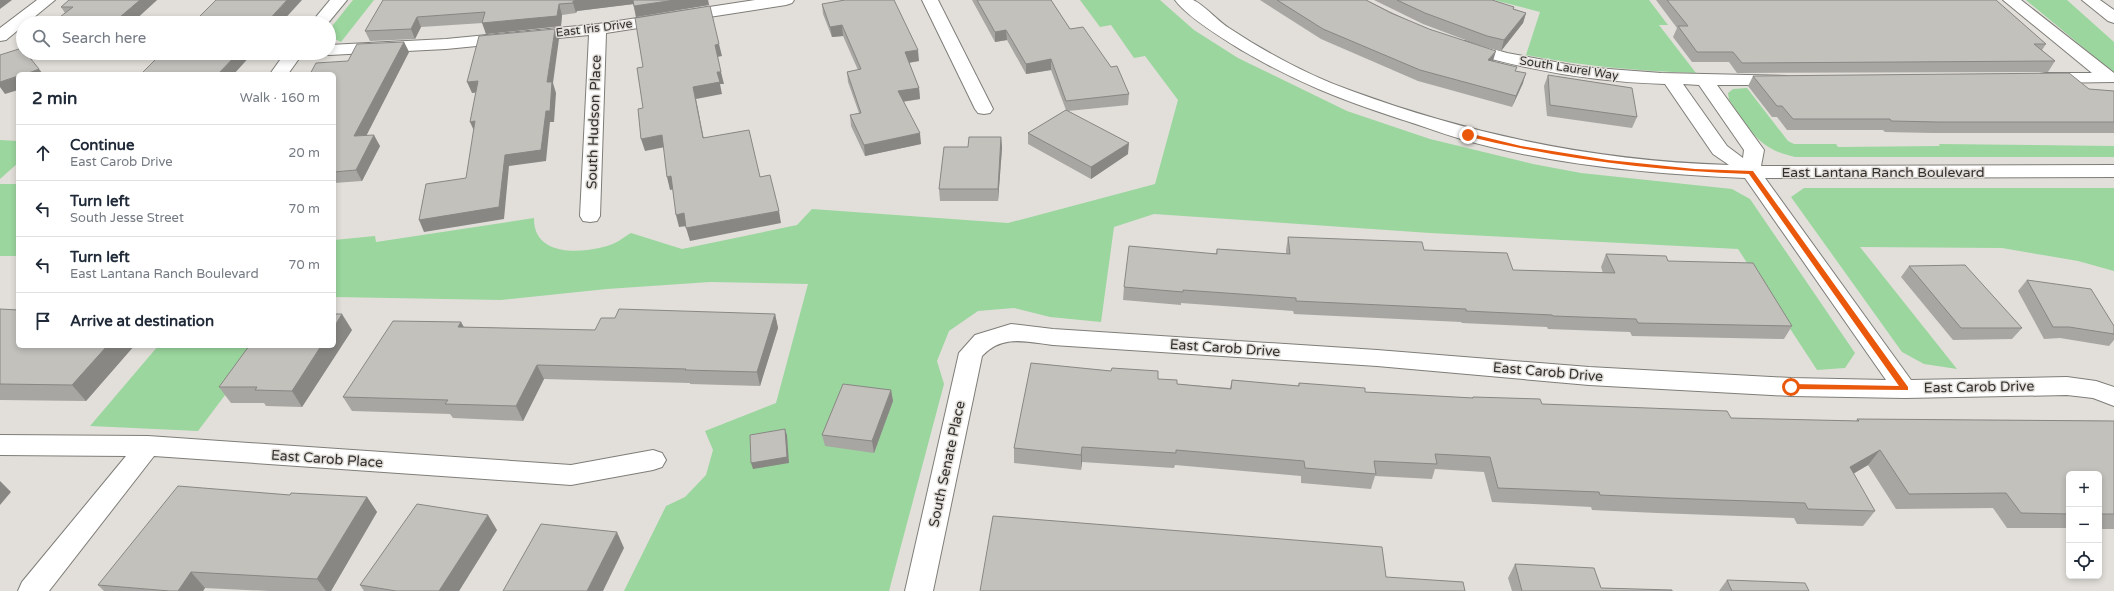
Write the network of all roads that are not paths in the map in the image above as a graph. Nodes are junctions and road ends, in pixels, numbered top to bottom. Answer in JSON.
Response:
{"nodes":[{"id":1,"x":47,"y":0,"type":"edge"},
{"id":2,"x":339,"y":0,"type":"edge"},
{"id":3,"x":786,"y":0,"type":"edge"},
{"id":4,"x":930,"y":0,"type":"edge"},
{"id":5,"x":1183,"y":0,"type":"edge"},
{"id":6,"x":2011,"y":0,"type":"edge"},
{"id":7,"x":2090,"y":0,"type":"edge"},
{"id":8,"x":26,"y":16,"type":"edge"},
{"id":9,"x":325,"y":16,"type":"edge"},
{"id":10,"x":2114,"y":18,"type":"edge"},
{"id":11,"x":16,"y":24,"type":"edge"},
{"id":12,"x":598,"y":29,"type":"junction"},
{"id":13,"x":0,"y":36,"type":"edge"},
{"id":14,"x":1447,"y":40,"type":"edge"},
{"id":15,"x":336,"y":50,"type":"edge"},
{"id":16,"x":289,"y":60,"type":"edge"},
{"id":17,"x":280,"y":72,"type":"edge"},
{"id":18,"x":2029,"y":78,"type":"edge"},
{"id":19,"x":1799,"y":79,"type":"edge"},
{"id":20,"x":1671,"y":80,"type":"junction"},
{"id":21,"x":1704,"y":80,"type":"junction"},
{"id":22,"x":984,"y":109,"type":"dead end"},
{"id":23,"x":2114,"y":171,"type":"edge"},
{"id":24,"x":1751,"y":172,"type":"junction"},
{"id":25,"x":590,"y":216,"type":"dead end"},
{"id":26,"x":982,"y":341,"type":"joint"},
{"id":27,"x":1905,"y":388,"type":"junction"},
{"id":28,"x":2114,"y":397,"type":"edge"},
{"id":29,"x":0,"y":445,"type":"edge"},
{"id":30,"x":148,"y":446,"type":"junction"},
{"id":31,"x":653,"y":460,"type":"dead end"},
{"id":32,"x":32,"y":591,"type":"edge"},
{"id":33,"x":919,"y":591,"type":"edge"}],
"edges":[{"from":1,"to":8,"type":"street"},
{"from":2,"to":9,"type":"street"},
{"from":3,"to":12,"type":"street","name":"East Iris Drive"},
{"from":4,"to":22,"type":"street"},
{"from":5,"to":24,"type":"street","name":"East Lantana Ranch Boulevard"},
{"from":6,"to":18,"type":"street"},
{"from":7,"to":10,"type":"street"},
{"from":11,"to":13,"type":"street"},
{"from":12,"to":15,"type":"street","name":"East Iris Drive"},
{"from":12,"to":25,"type":"street","name":"South Hudson Place"},
{"from":14,"to":20,"type":"street","name":"South Laurel Way"},
{"from":16,"to":17,"type":"street"},
{"from":19,"to":21,"type":"street"},
{"from":20,"to":21,"type":"street"},
{"from":20,"to":24,"type":"street"},
{"from":21,"to":24,"type":"street"},
{"from":23,"to":24,"type":"street","name":"East Lantana Ranch Boulevard"},
{"from":24,"to":27,"type":"street"},
{"from":26,"to":27,"type":"street","name":"East Carob Drive"},
{"from":26,"to":33,"type":"street","name":"South Senate Place"},
{"from":27,"to":28,"type":"street","name":"East Carob Drive"},
{"from":29,"to":30,"type":"street","name":"East Carob Place"},
{"from":30,"to":31,"type":"street","name":"East Carob Place"},
{"from":30,"to":32,"type":"street"}]}
